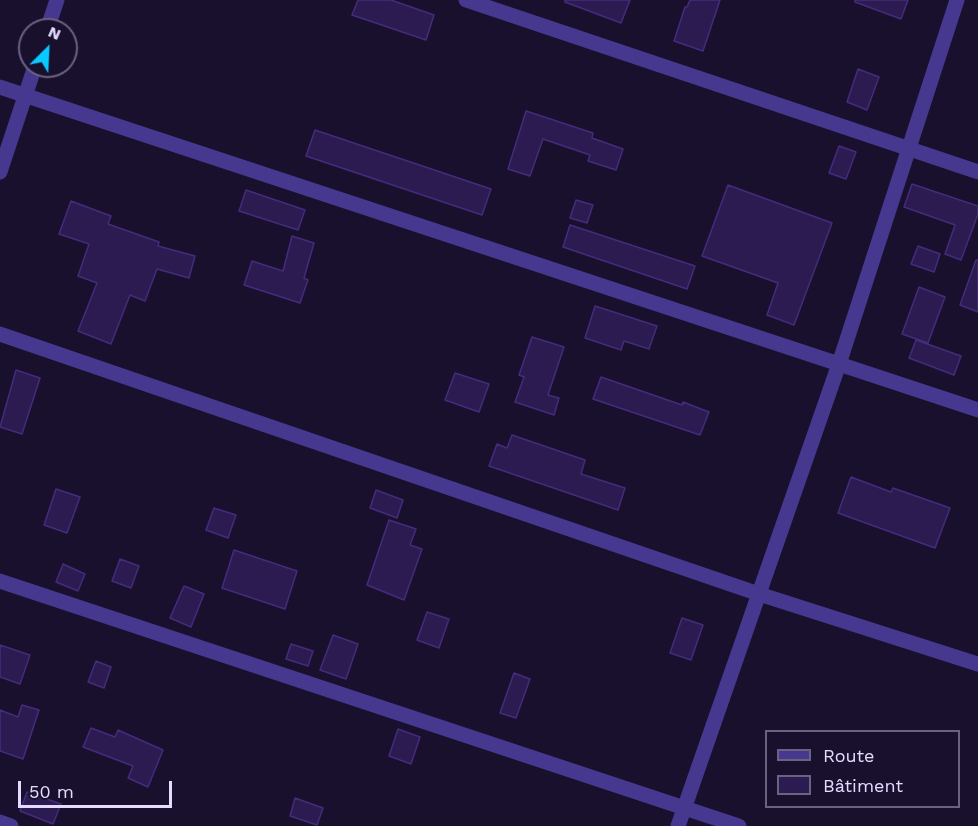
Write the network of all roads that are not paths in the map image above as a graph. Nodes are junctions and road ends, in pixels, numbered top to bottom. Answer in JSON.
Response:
{"nodes":[{"id":1,"x":57,"y":0,"type":"edge"},
{"id":2,"x":466,"y":0,"type":"edge"},
{"id":3,"x":957,"y":0,"type":"edge"},
{"id":4,"x":51,"y":18,"type":"edge"},
{"id":5,"x":31,"y":78,"type":"edge"},
{"id":6,"x":0,"y":87,"type":"edge"},
{"id":7,"x":25,"y":96,"type":"junction"},
{"id":8,"x":908,"y":150,"type":"junction"},
{"id":9,"x":0,"y":172,"type":"edge"},
{"id":10,"x":978,"y":172,"type":"edge"},
{"id":11,"x":0,"y":334,"type":"edge"},
{"id":12,"x":839,"y":364,"type":"junction"},
{"id":13,"x":978,"y":410,"type":"edge"},
{"id":14,"x":0,"y":581,"type":"edge"},
{"id":15,"x":759,"y":594,"type":"junction"},
{"id":16,"x":978,"y":664,"type":"edge"},
{"id":17,"x":684,"y":808,"type":"junction"},
{"id":18,"x":0,"y":822,"type":"edge"},
{"id":19,"x":11,"y":826,"type":"edge"},
{"id":20,"x":678,"y":826,"type":"edge"},
{"id":21,"x":739,"y":826,"type":"edge"}],
"edges":[{"from":1,"to":4,"type":"street"},
{"from":2,"to":8,"type":"street"},
{"from":3,"to":8,"type":"street"},
{"from":5,"to":7,"type":"street"},
{"from":6,"to":7,"type":"street"},
{"from":7,"to":9,"type":"street"},
{"from":7,"to":12,"type":"street"},
{"from":8,"to":10,"type":"street"},
{"from":8,"to":12,"type":"street"},
{"from":11,"to":15,"type":"street"},
{"from":12,"to":13,"type":"street"},
{"from":12,"to":15,"type":"street"},
{"from":14,"to":17,"type":"street"},
{"from":15,"to":16,"type":"street"},
{"from":15,"to":17,"type":"street"},
{"from":17,"to":20,"type":"street"},
{"from":17,"to":21,"type":"street"},
{"from":18,"to":19,"type":"street"}]}
